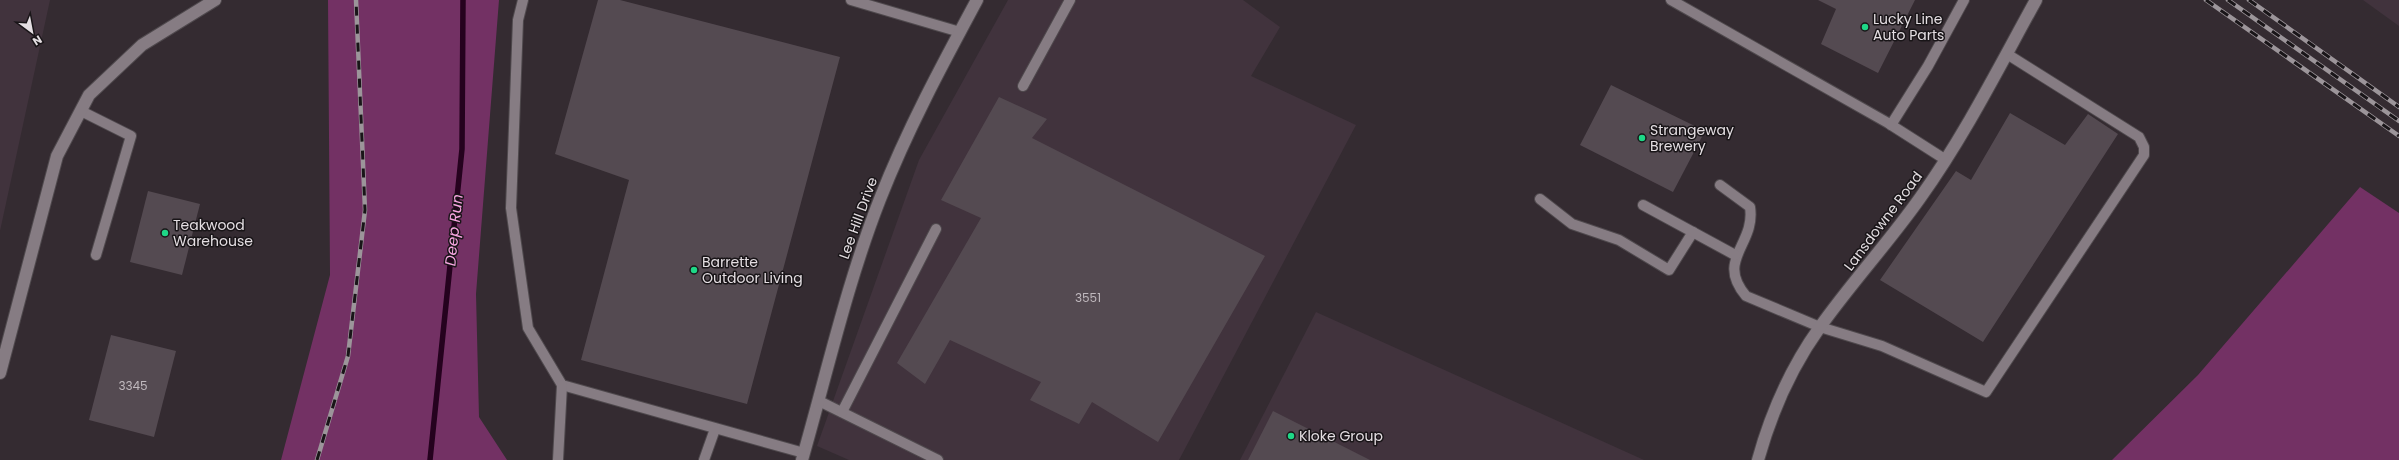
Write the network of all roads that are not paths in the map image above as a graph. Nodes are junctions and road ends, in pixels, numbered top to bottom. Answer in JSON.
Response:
{"nodes":[{"id":1,"x":215,"y":0,"type":"edge"},
{"id":2,"x":523,"y":0,"type":"edge"},
{"id":3,"x":851,"y":0,"type":"edge"},
{"id":4,"x":977,"y":0,"type":"edge"},
{"id":5,"x":1070,"y":0,"type":"edge"},
{"id":6,"x":1671,"y":0,"type":"edge"},
{"id":7,"x":1964,"y":0,"type":"edge"},
{"id":8,"x":2036,"y":0,"type":"edge"},
{"id":9,"x":960,"y":32,"type":"junction"},
{"id":10,"x":2007,"y":54,"type":"junction"},
{"id":11,"x":1023,"y":86,"type":"dead end"},
{"id":12,"x":81,"y":111,"type":"junction"},
{"id":13,"x":1891,"y":125,"type":"junction"},
{"id":14,"x":1946,"y":160,"type":"junction"},
{"id":15,"x":1720,"y":185,"type":"dead end"},
{"id":16,"x":1540,"y":199,"type":"dead end"},
{"id":17,"x":1643,"y":205,"type":"dead end"},
{"id":18,"x":936,"y":229,"type":"dead end"},
{"id":19,"x":1693,"y":232,"type":"junction"},
{"id":20,"x":96,"y":255,"type":"dead end"},
{"id":21,"x":1735,"y":256,"type":"junction"},
{"id":22,"x":1820,"y":327,"type":"junction"},
{"id":23,"x":0,"y":373,"type":"edge"},
{"id":24,"x":562,"y":386,"type":"junction"},
{"id":25,"x":819,"y":401,"type":"junction"},
{"id":26,"x":842,"y":412,"type":"junction"},
{"id":27,"x":715,"y":428,"type":"junction"},
{"id":28,"x":803,"y":457,"type":"edge"},
{"id":29,"x":558,"y":460,"type":"edge"},
{"id":30,"x":704,"y":460,"type":"edge"},
{"id":31,"x":938,"y":460,"type":"edge"},
{"id":32,"x":1758,"y":460,"type":"edge"}],
"edges":[{"from":1,"to":12,"type":"street"},
{"from":2,"to":24,"type":"lane"},
{"from":3,"to":9,"type":"lane"},
{"from":4,"to":9,"type":"street","name":"Lee Hill Drive"},
{"from":5,"to":11,"type":"lane"},
{"from":6,"to":13,"type":"lane"},
{"from":7,"to":13,"type":"lane"},
{"from":8,"to":10,"type":"street","name":"Lansdowne Road"},
{"from":9,"to":25,"type":"street","name":"Lee Hill Drive"},
{"from":10,"to":14,"type":"street","name":"Lansdowne Road"},
{"from":10,"to":22,"type":"lane"},
{"from":12,"to":20,"type":"lane"},
{"from":12,"to":23,"type":"street"},
{"from":13,"to":14,"type":"lane"},
{"from":14,"to":22,"type":"street","name":"Lansdowne Road"},
{"from":15,"to":21,"type":"lane"},
{"from":16,"to":19,"type":"lane"},
{"from":17,"to":19,"type":"lane"},
{"from":18,"to":26,"type":"lane"},
{"from":19,"to":21,"type":"lane"},
{"from":21,"to":22,"type":"lane"},
{"from":22,"to":32,"type":"street","name":"Lansdowne Road"},
{"from":24,"to":27,"type":"lane"},
{"from":24,"to":29,"type":"lane"},
{"from":25,"to":26,"type":"lane"},
{"from":25,"to":28,"type":"street","name":"Lee Hill Drive"},
{"from":26,"to":31,"type":"lane"},
{"from":27,"to":28,"type":"lane"},
{"from":27,"to":30,"type":"lane"}]}
